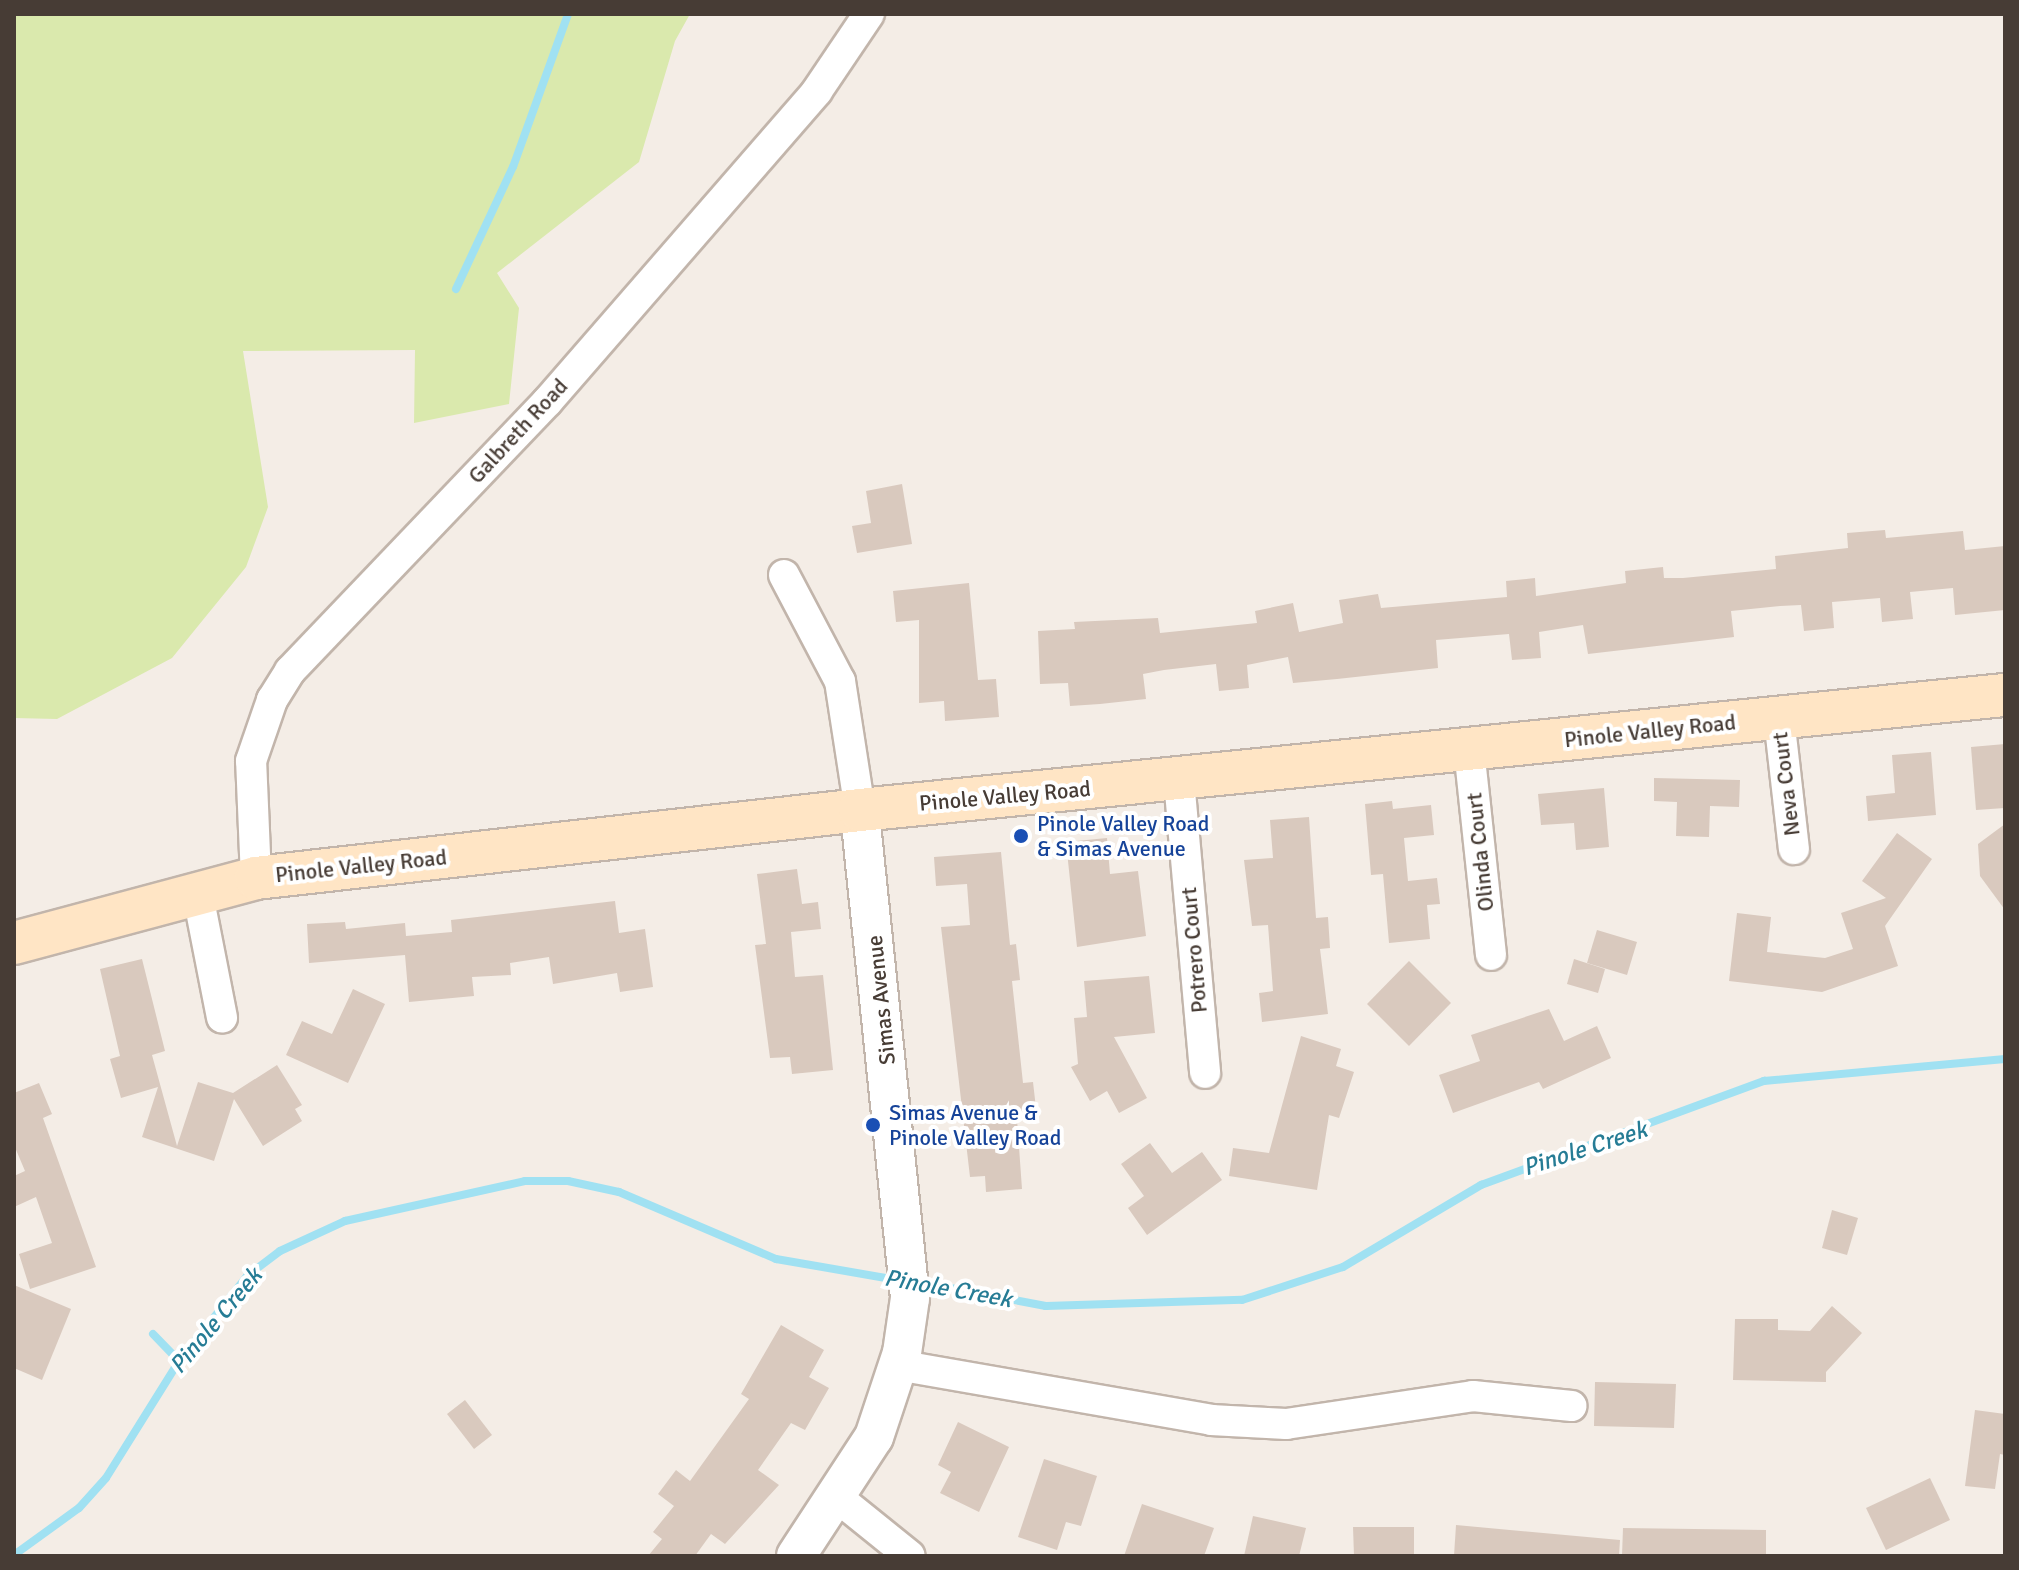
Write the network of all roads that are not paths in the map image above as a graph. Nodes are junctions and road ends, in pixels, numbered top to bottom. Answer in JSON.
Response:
{"nodes":[{"id":1,"x":869,"y":14,"type":"edge"},
{"id":2,"x":784,"y":575,"type":"dead end"},
{"id":3,"x":2005,"y":695,"type":"edge"},
{"id":4,"x":1779,"y":718,"type":"junction"},
{"id":5,"x":1469,"y":749,"type":"junction"},
{"id":6,"x":1179,"y":780,"type":"junction"},
{"id":7,"x":860,"y":810,"type":"junction"},
{"id":8,"x":1794,"y":849,"type":"dead end"},
{"id":9,"x":256,"y":878,"type":"junction"},
{"id":10,"x":197,"y":890,"type":"junction"},
{"id":11,"x":14,"y":943,"type":"edge"},
{"id":12,"x":1491,"y":955,"type":"dead end"},
{"id":13,"x":222,"y":1018,"type":"dead end"},
{"id":14,"x":1205,"y":1073,"type":"dead end"},
{"id":15,"x":900,"y":1359,"type":"junction"},
{"id":16,"x":1571,"y":1406,"type":"dead end"},
{"id":17,"x":838,"y":1498,"type":"junction"},
{"id":18,"x":796,"y":1556,"type":"edge"},
{"id":19,"x":910,"y":1556,"type":"edge"}],
"edges":[{"from":1,"to":9,"type":"street","name":"Galbreth Road"},
{"from":2,"to":7,"type":"street","name":"Simas Avenue"},
{"from":3,"to":4,"type":"main road","name":"Pinole Valley Road"},
{"from":4,"to":5,"type":"main road","name":"Pinole Valley Road"},
{"from":4,"to":8,"type":"street","name":"Neva Court"},
{"from":5,"to":6,"type":"main road","name":"Pinole Valley Road"},
{"from":5,"to":12,"type":"street","name":"Olinda Court"},
{"from":6,"to":7,"type":"main road","name":"Pinole Valley Road"},
{"from":6,"to":14,"type":"street","name":"Potrero Court"},
{"from":7,"to":9,"type":"main road","name":"Pinole Valley Road"},
{"from":7,"to":15,"type":"street","name":"Simas Avenue"},
{"from":9,"to":10,"type":"main road","name":"Pinole Valley Road"},
{"from":10,"to":11,"type":"main road","name":"Pinole Valley Road"},
{"from":10,"to":13,"type":"street"},
{"from":15,"to":16,"type":"street"},
{"from":15,"to":17,"type":"street","name":"Simas Avenue"},
{"from":17,"to":18,"type":"street","name":"Simas Avenue"},
{"from":17,"to":19,"type":"street"}]}
